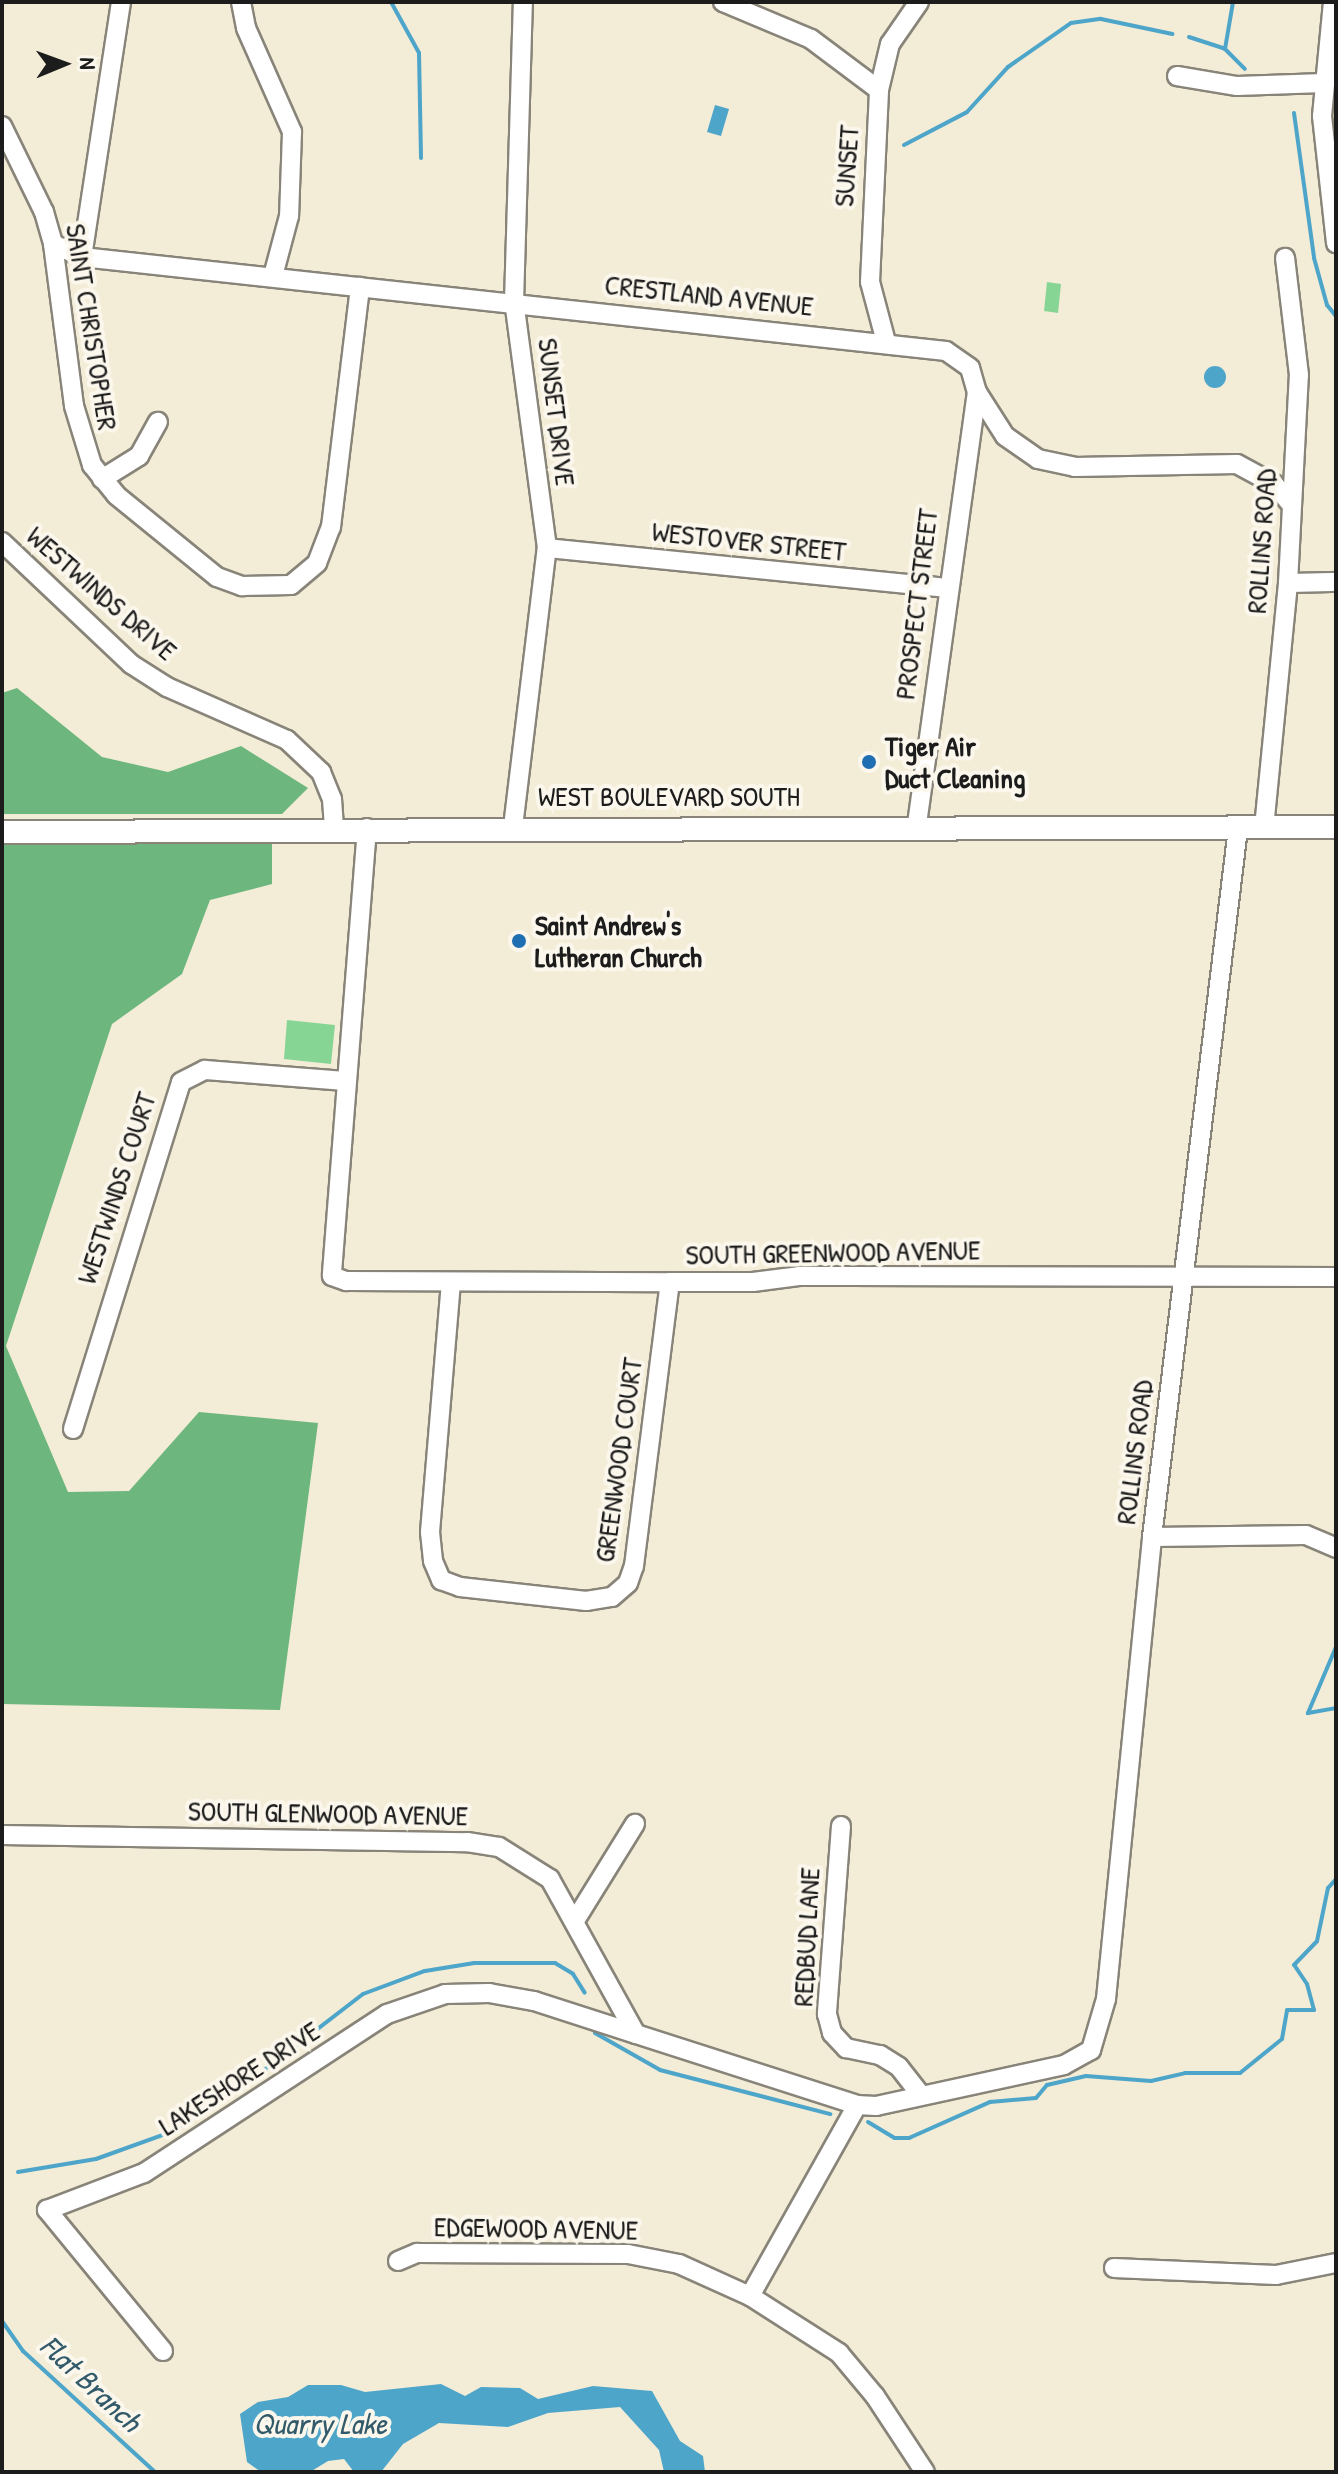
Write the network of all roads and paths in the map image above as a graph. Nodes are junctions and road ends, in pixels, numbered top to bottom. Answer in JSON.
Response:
{"nodes":[{"id":1,"x":121,"y":2,"type":"edge"},
{"id":2,"x":241,"y":2,"type":"edge"},
{"id":3,"x":523,"y":2,"type":"edge"},
{"id":4,"x":723,"y":2,"type":"edge"},
{"id":5,"x":919,"y":2,"type":"edge"},
{"id":6,"x":1333,"y":2,"type":"edge"},
{"id":7,"x":1177,"y":76,"type":"dead end"},
{"id":8,"x":1324,"y":83,"type":"junction"},
{"id":9,"x":879,"y":90,"type":"junction"},
{"id":10,"x":2,"y":126,"type":"edge"},
{"id":11,"x":1330,"y":139,"type":"edge"},
{"id":12,"x":1336,"y":243,"type":"edge"},
{"id":13,"x":53,"y":244,"type":"junction"},
{"id":14,"x":82,"y":257,"type":"junction"},
{"id":15,"x":1285,"y":258,"type":"dead end"},
{"id":16,"x":273,"y":276,"type":"junction"},
{"id":17,"x":360,"y":287,"type":"junction"},
{"id":18,"x":514,"y":302,"type":"junction"},
{"id":19,"x":886,"y":342,"type":"junction"},
{"id":20,"x":977,"y":392,"type":"junction"},
{"id":21,"x":158,"y":422,"type":"dead end"},
{"id":22,"x":102,"y":479,"type":"junction"},
{"id":23,"x":1291,"y":504,"type":"junction"},
{"id":24,"x":2,"y":542,"type":"edge"},
{"id":25,"x":547,"y":548,"type":"junction"},
{"id":26,"x":1336,"y":582,"type":"edge"},
{"id":27,"x":1288,"y":583,"type":"junction"},
{"id":28,"x":946,"y":588,"type":"junction"},
{"id":29,"x":917,"y":824,"type":"junction"},
{"id":30,"x":513,"y":827,"type":"junction"},
{"id":31,"x":1336,"y":827,"type":"edge"},
{"id":32,"x":334,"y":828,"type":"junction"},
{"id":33,"x":367,"y":828,"type":"junction"},
{"id":34,"x":1238,"y":828,"type":"junction"},
{"id":35,"x":1264,"y":828,"type":"junction"},
{"id":36,"x":2,"y":832,"type":"edge"},
{"id":37,"x":346,"y":1081,"type":"junction"},
{"id":38,"x":1336,"y":1277,"type":"edge"},
{"id":39,"x":1184,"y":1278,"type":"junction"},
{"id":40,"x":451,"y":1282,"type":"junction"},
{"id":41,"x":670,"y":1282,"type":"junction"},
{"id":42,"x":73,"y":1429,"type":"dead end"},
{"id":43,"x":1152,"y":1537,"type":"junction"},
{"id":44,"x":1336,"y":1548,"type":"edge"},
{"id":45,"x":635,"y":1824,"type":"dead end"},
{"id":46,"x":841,"y":1826,"type":"dead end"},
{"id":47,"x":2,"y":1835,"type":"edge"},
{"id":48,"x":576,"y":1919,"type":"junction"},
{"id":49,"x":636,"y":2034,"type":"junction"},
{"id":50,"x":921,"y":2095,"type":"junction"},
{"id":51,"x":857,"y":2105,"type":"junction"},
{"id":52,"x":398,"y":2261,"type":"dead end"},
{"id":53,"x":1336,"y":2263,"type":"edge"},
{"id":54,"x":1114,"y":2268,"type":"dead end"},
{"id":55,"x":750,"y":2296,"type":"junction"},
{"id":56,"x":163,"y":2351,"type":"dead end"},
{"id":57,"x":925,"y":2472,"type":"edge"}],
"edges":[{"from":1,"to":14,"type":"street"},
{"from":2,"to":16,"type":"street"},
{"from":3,"to":18,"type":"street","name":"SUNSET DRIVE"},
{"from":4,"to":9,"type":"street"},
{"from":5,"to":9,"type":"street","name":"SUNSET"},
{"from":6,"to":8,"type":"street"},
{"from":7,"to":8,"type":"street"},
{"from":8,"to":11,"type":"street"},
{"from":9,"to":19,"type":"street","name":"SUNSET"},
{"from":10,"to":13,"type":"street","name":"SAINT CHRISTOPHER"},
{"from":11,"to":12,"type":"street"},
{"from":13,"to":14,"type":"street","name":"CRESTLAND AVENUE"},
{"from":13,"to":22,"type":"street","name":"SAINT CHRISTOPHER"},
{"from":14,"to":16,"type":"street","name":"CRESTLAND AVENUE"},
{"from":15,"to":23,"type":"street","name":"ROLLINS ROAD"},
{"from":16,"to":17,"type":"street","name":"CRESTLAND AVENUE"},
{"from":17,"to":18,"type":"street","name":"CRESTLAND AVENUE"},
{"from":17,"to":22,"type":"street","name":"SAINT CHRISTOPHER"},
{"from":18,"to":19,"type":"street","name":"CRESTLAND AVENUE"},
{"from":18,"to":25,"type":"street","name":"SUNSET DRIVE"},
{"from":19,"to":20,"type":"street","name":"CRESTLAND AVENUE"},
{"from":20,"to":23,"type":"street","name":"CRESTLAND AVENUE"},
{"from":20,"to":28,"type":"street","name":"PROSPECT STREET"},
{"from":21,"to":22,"type":"street"},
{"from":23,"to":27,"type":"street","name":"ROLLINS ROAD"},
{"from":24,"to":32,"type":"street","name":"WESTWINDS DRIVE"},
{"from":25,"to":28,"type":"street","name":"WESTOVER STREET"},
{"from":25,"to":30,"type":"street","name":"SUNSET DRIVE"},
{"from":26,"to":27,"type":"street"},
{"from":27,"to":35,"type":"street","name":"ROLLINS ROAD"},
{"from":28,"to":29,"type":"street","name":"PROSPECT STREET"},
{"from":29,"to":30,"type":"main road","name":"WEST BOULEVARD SOUTH"},
{"from":29,"to":34,"type":"main road","name":"WEST BOULEVARD SOUTH"},
{"from":30,"to":33,"type":"main road","name":"WEST BOULEVARD SOUTH"},
{"from":31,"to":35,"type":"main road","name":"WEST BOULEVARD SOUTH"},
{"from":32,"to":33,"type":"main road","name":"WEST BOULEVARD SOUTH"},
{"from":32,"to":36,"type":"main road","name":"WEST BOULEVARD SOUTH"},
{"from":33,"to":37,"type":"street"},
{"from":34,"to":35,"type":"main road","name":"WEST BOULEVARD SOUTH"},
{"from":34,"to":39,"type":"street","name":"ROLLINS ROAD"},
{"from":37,"to":40,"type":"street","name":"SOUTH GREENWOOD AVENUE"},
{"from":37,"to":42,"type":"street","name":"WESTWINDS COURT"},
{"from":38,"to":39,"type":"street","name":"SOUTH GREENWOOD AVENUE"},
{"from":39,"to":41,"type":"street","name":"SOUTH GREENWOOD AVENUE"},
{"from":39,"to":43,"type":"street","name":"ROLLINS ROAD"},
{"from":40,"to":41,"type":"street","name":"SOUTH GREENWOOD AVENUE"},
{"from":40,"to":41,"type":"street","name":"GREENWOOD COURT"},
{"from":43,"to":44,"type":"street"},
{"from":43,"to":50,"type":"street","name":"ROLLINS ROAD"},
{"from":45,"to":48,"type":"street"},
{"from":46,"to":50,"type":"street","name":"REDBUD LANE"},
{"from":47,"to":48,"type":"street","name":"SOUTH GLENWOOD AVENUE"},
{"from":48,"to":49,"type":"street","name":"SOUTH GLENWOOD AVENUE"},
{"from":49,"to":51,"type":"street"},
{"from":49,"to":56,"type":"street","name":"LAKESHORE DRIVE"},
{"from":50,"to":51,"type":"street"},
{"from":51,"to":55,"type":"street"},
{"from":52,"to":55,"type":"street","name":"EDGEWOOD AVENUE"},
{"from":53,"to":54,"type":"street"},
{"from":55,"to":57,"type":"street","name":"EDGEWOOD AVENUE"}]}
